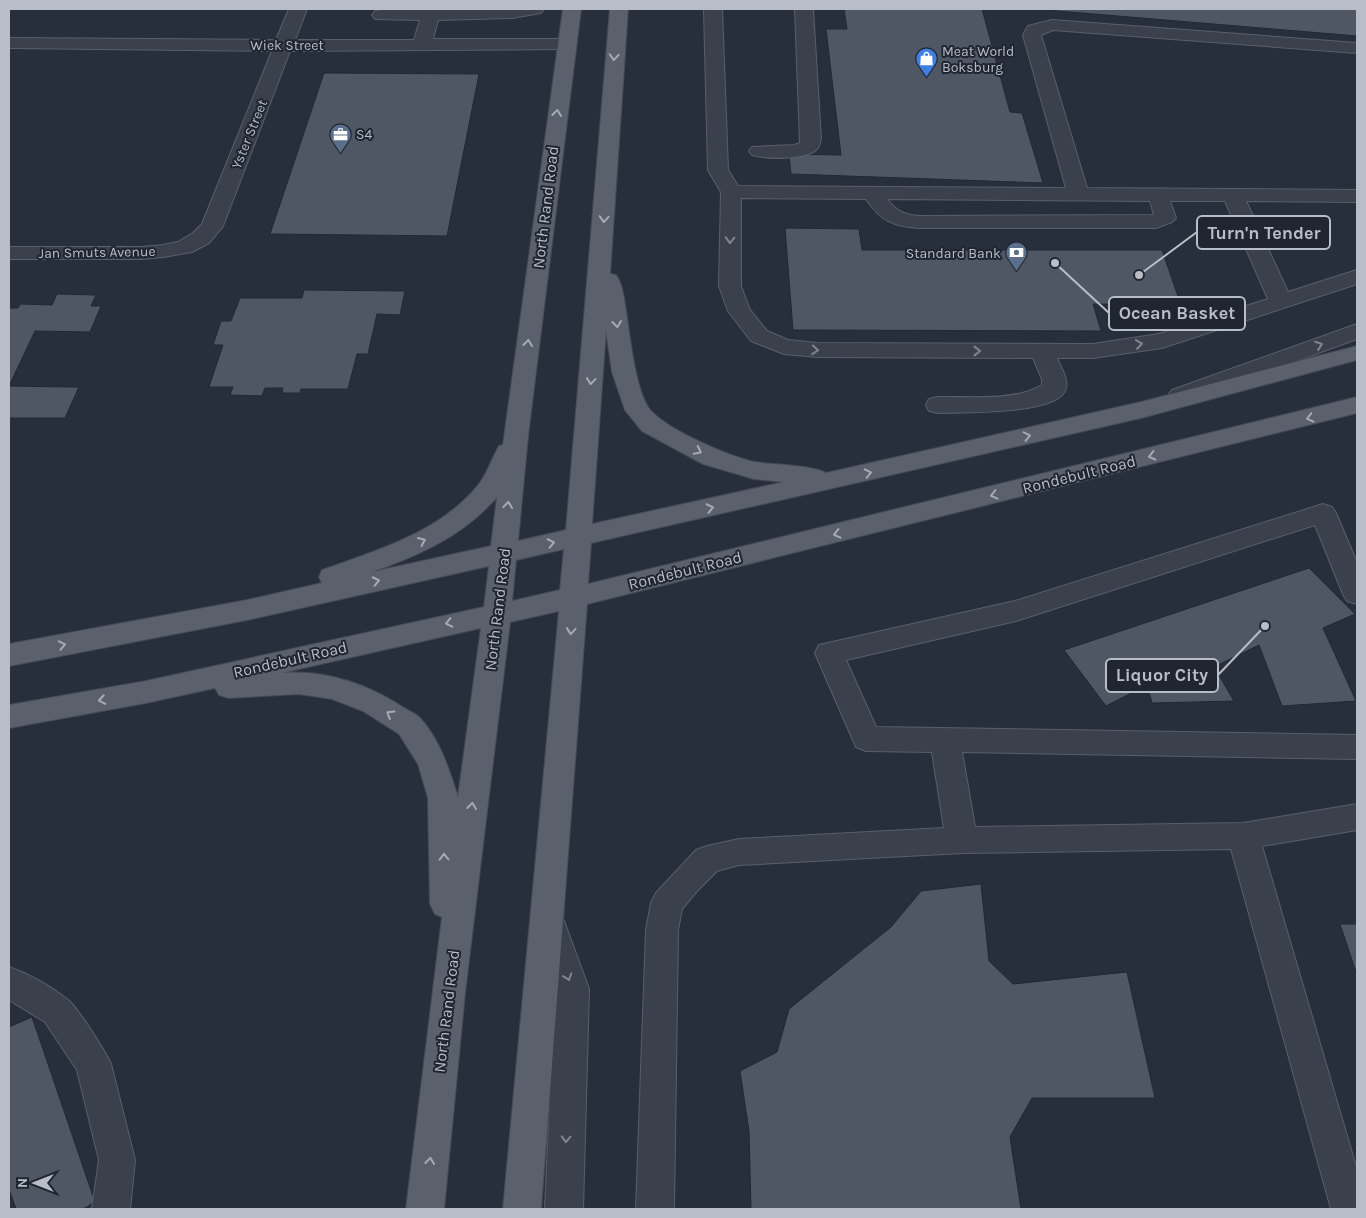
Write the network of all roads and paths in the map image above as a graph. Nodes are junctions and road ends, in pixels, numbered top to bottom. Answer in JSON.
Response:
{"nodes":[{"id":1,"x":298,"y":9,"type":"edge"},
{"id":2,"x":535,"y":9,"type":"edge"},
{"id":3,"x":572,"y":9,"type":"edge"},
{"id":4,"x":620,"y":9,"type":"edge"},
{"id":5,"x":713,"y":9,"type":"edge"},
{"id":6,"x":804,"y":9,"type":"edge"},
{"id":7,"x":486,"y":11,"type":"edge"},
{"id":8,"x":381,"y":15,"type":"dead end"},
{"id":9,"x":430,"y":15,"type":"junction"},
{"id":10,"x":9,"y":43,"type":"edge"},
{"id":11,"x":566,"y":44,"type":"junction"},
{"id":12,"x":422,"y":45,"type":"junction"},
{"id":13,"x":284,"y":46,"type":"junction"},
{"id":14,"x":1357,"y":48,"type":"edge"},
{"id":15,"x":759,"y":151,"type":"dead end"},
{"id":16,"x":731,"y":192,"type":"junction"},
{"id":17,"x":872,"y":192,"type":"junction"},
{"id":18,"x":1078,"y":194,"type":"junction"},
{"id":19,"x":1158,"y":194,"type":"junction"},
{"id":20,"x":1233,"y":194,"type":"junction"},
{"id":21,"x":1357,"y":196,"type":"edge"},
{"id":22,"x":184,"y":247,"type":"joint"},
{"id":23,"x":9,"y":252,"type":"edge"},
{"id":24,"x":601,"y":260,"type":"junction"},
{"id":25,"x":1357,"y":277,"type":"edge"},
{"id":26,"x":1280,"y":302,"type":"junction"},
{"id":27,"x":1357,"y":331,"type":"edge"},
{"id":28,"x":1042,"y":351,"type":"junction"},
{"id":29,"x":1357,"y":353,"type":"edge"},
{"id":30,"x":938,"y":404,"type":"dead end"},
{"id":31,"x":1357,"y":405,"type":"edge"},
{"id":32,"x":1141,"y":410,"type":"junction"},
{"id":33,"x":516,"y":436,"type":"junction"},
{"id":34,"x":835,"y":480,"type":"junction"},
{"id":35,"x":578,"y":537,"type":"junction"},
{"id":36,"x":503,"y":553,"type":"junction"},
{"id":37,"x":1357,"y":594,"type":"edge"},
{"id":38,"x":574,"y":597,"type":"junction"},
{"id":39,"x":247,"y":610,"type":"junction"},
{"id":40,"x":497,"y":613,"type":"junction"},
{"id":41,"x":9,"y":655,"type":"edge"},
{"id":42,"x":146,"y":692,"type":"junction"},
{"id":43,"x":9,"y":716,"type":"edge"},
{"id":44,"x":945,"y":740,"type":"junction"},
{"id":45,"x":1357,"y":747,"type":"edge"},
{"id":46,"x":1357,"y":817,"type":"edge"},
{"id":47,"x":1242,"y":836,"type":"junction"},
{"id":48,"x":962,"y":840,"type":"junction"},
{"id":49,"x":546,"y":914,"type":"junction"},
{"id":50,"x":9,"y":982,"type":"edge"},
{"id":51,"x":448,"y":993,"type":"junction"},
{"id":52,"x":112,"y":1209,"type":"edge"},
{"id":53,"x":425,"y":1209,"type":"edge"},
{"id":54,"x":522,"y":1209,"type":"edge"},
{"id":55,"x":564,"y":1209,"type":"edge"},
{"id":56,"x":655,"y":1209,"type":"edge"},
{"id":57,"x":1350,"y":1209,"type":"edge"}],
"edges":[{"from":1,"to":13,"type":"street","name":"Yster Street"},
{"from":2,"to":7,"type":"street"},
{"from":3,"to":11,"type":"main road","name":"North Rand Road"},
{"from":4,"to":24,"type":"main road","one_way":true},
{"from":5,"to":16,"type":"street"},
{"from":6,"to":15,"type":"street"},
{"from":7,"to":9,"type":"street"},
{"from":8,"to":9,"type":"street"},
{"from":9,"to":12,"type":"street"},
{"from":10,"to":13,"type":"street","name":"Wiek Street"},
{"from":11,"to":12,"type":"street","name":"Wiek Street"},
{"from":33,"to":11,"type":"main road","name":"North Rand Road","one_way":true},
{"from":12,"to":13,"type":"street","name":"Wiek Street"},
{"from":13,"to":22,"type":"street","name":"Yster Street"},
{"from":14,"to":18,"type":"street"},
{"from":16,"to":17,"type":"street"},
{"from":16,"to":28,"type":"street","one_way":true},
{"from":17,"to":18,"type":"street"},
{"from":17,"to":19,"type":"street"},
{"from":18,"to":19,"type":"street"},
{"from":19,"to":20,"type":"street"},
{"from":20,"to":21,"type":"street"},
{"from":20,"to":26,"type":"street"},
{"from":22,"to":23,"type":"street","name":"Jan Smuts Avenue"},
{"from":24,"to":34,"type":"main road","one_way":true},
{"from":24,"to":35,"type":"main road","one_way":true},
{"from":25,"to":26,"type":"street"},
{"from":28,"to":26,"type":"street","one_way":true},
{"from":32,"to":27,"type":"street","one_way":true},
{"from":28,"to":30,"type":"street"},
{"from":29,"to":32,"type":"main road"},
{"from":31,"to":38,"type":"main road","name":"Rondebult Road","one_way":true},
{"from":34,"to":32,"type":"main road","one_way":true},
{"from":36,"to":33,"type":"main road","name":"North Rand Road","one_way":true},
{"from":39,"to":33,"type":"main road","one_way":true},
{"from":35,"to":34,"type":"main road","one_way":true},
{"from":36,"to":35,"type":"main road","one_way":true},
{"from":35,"to":38,"type":"main road"},
{"from":39,"to":36,"type":"main road","one_way":true},
{"from":36,"to":40,"type":"main road","name":"North Rand Road"},
{"from":37,"to":44,"type":"street"},
{"from":38,"to":40,"type":"main road","name":"Rondebult Road"},
{"from":38,"to":49,"type":"main road","one_way":true},
{"from":41,"to":39,"type":"main road","one_way":true},
{"from":40,"to":42,"type":"main road","name":"Rondebult Road","one_way":true},
{"from":51,"to":40,"type":"main road","name":"North Rand Road","one_way":true},
{"from":42,"to":43,"type":"main road","name":"Rondebult Road","one_way":true},
{"from":51,"to":42,"type":"main road","one_way":true},
{"from":44,"to":45,"type":"street"},
{"from":44,"to":48,"type":"street"},
{"from":46,"to":47,"type":"street"},
{"from":47,"to":48,"type":"street"},
{"from":47,"to":57,"type":"street"},
{"from":48,"to":56,"type":"street"},
{"from":49,"to":54,"type":"main road"},
{"from":49,"to":55,"type":"street","one_way":true},
{"from":50,"to":52,"type":"street"},
{"from":53,"to":51,"type":"main road","name":"North Rand Road","one_way":true}]}
